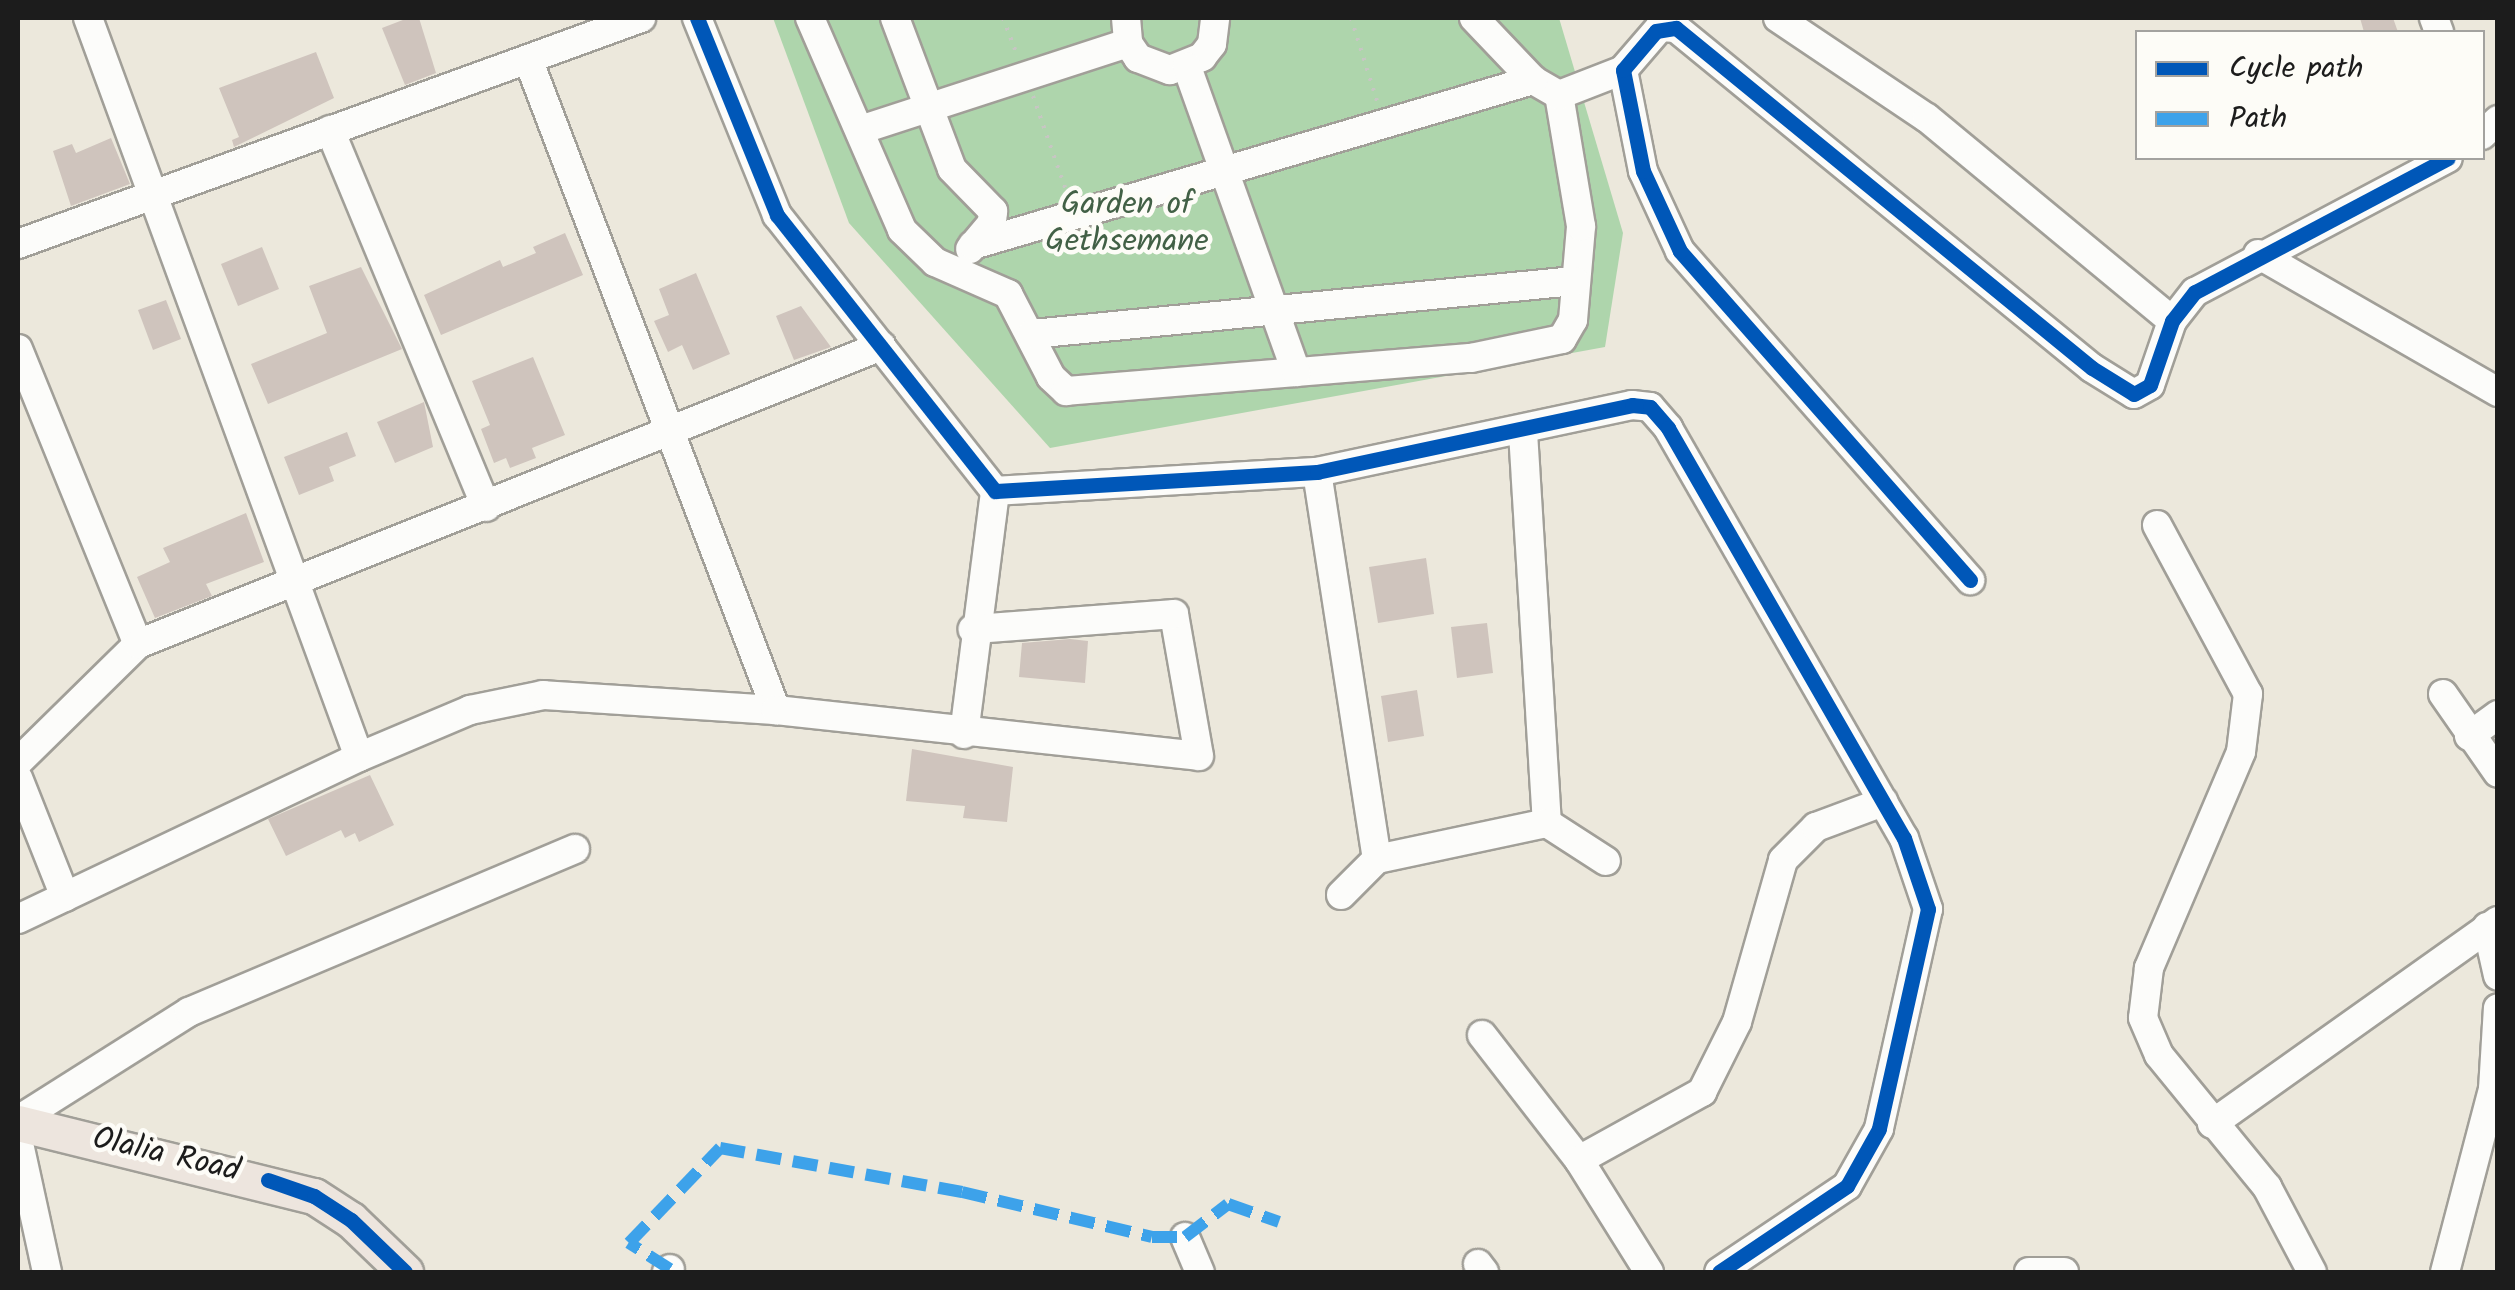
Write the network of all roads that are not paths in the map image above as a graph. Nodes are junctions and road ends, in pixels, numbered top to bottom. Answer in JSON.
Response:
{"nodes":[{"id":1,"x":88,"y":18,"type":"edge"},
{"id":2,"x":640,"y":18,"type":"edge"},
{"id":3,"x":697,"y":18,"type":"edge"},
{"id":4,"x":810,"y":18,"type":"edge"},
{"id":5,"x":895,"y":18,"type":"edge"},
{"id":6,"x":1215,"y":18,"type":"edge"},
{"id":7,"x":1474,"y":18,"type":"edge"},
{"id":8,"x":1778,"y":18,"type":"edge"},
{"id":9,"x":1674,"y":22,"type":"edge"},
{"id":10,"x":1127,"y":30,"type":"edge"},
{"id":11,"x":528,"y":58,"type":"junction"},
{"id":12,"x":1187,"y":66,"type":"junction"},
{"id":13,"x":1622,"y":70,"type":"junction"},
{"id":14,"x":1532,"y":80,"type":"junction"},
{"id":15,"x":1559,"y":95,"type":"junction"},
{"id":16,"x":929,"y":108,"type":"junction"},
{"id":17,"x":330,"y":130,"type":"junction"},
{"id":18,"x":860,"y":130,"type":"junction"},
{"id":19,"x":2444,"y":160,"type":"edge"},
{"id":20,"x":1224,"y":169,"type":"junction"},
{"id":21,"x":152,"y":195,"type":"junction"},
{"id":22,"x":18,"y":244,"type":"edge"},
{"id":23,"x":974,"y":245,"type":"junction"},
{"id":24,"x":2258,"y":254,"type":"junction"},
{"id":25,"x":953,"y":269,"type":"junction"},
{"id":26,"x":1574,"y":281,"type":"junction"},
{"id":27,"x":1274,"y":310,"type":"junction"},
{"id":28,"x":2172,"y":322,"type":"junction"},
{"id":29,"x":1032,"y":334,"type":"junction"},
{"id":30,"x":881,"y":346,"type":"junction"},
{"id":31,"x":20,"y":364,"type":"edge"},
{"id":32,"x":1296,"y":372,"type":"junction"},
{"id":33,"x":2498,"y":392,"type":"edge"},
{"id":34,"x":1523,"y":432,"type":"junction"},
{"id":35,"x":670,"y":433,"type":"junction"},
{"id":36,"x":1317,"y":472,"type":"junction"},
{"id":37,"x":995,"y":491,"type":"junction"},
{"id":38,"x":486,"y":507,"type":"junction"},
{"id":39,"x":2157,"y":525,"type":"dead end"},
{"id":40,"x":1970,"y":580,"type":"dead end"},
{"id":41,"x":294,"y":581,"type":"junction"},
{"id":42,"x":973,"y":629,"type":"junction"},
{"id":43,"x":138,"y":644,"type":"junction"},
{"id":44,"x":2442,"y":694,"type":"dead end"},
{"id":45,"x":776,"y":710,"type":"junction"},
{"id":46,"x":2498,"y":715,"type":"edge"},
{"id":47,"x":964,"y":734,"type":"junction"},
{"id":48,"x":2469,"y":736,"type":"junction"},
{"id":49,"x":358,"y":756,"type":"junction"},
{"id":50,"x":18,"y":762,"type":"edge"},
{"id":51,"x":2498,"y":772,"type":"edge"},
{"id":52,"x":18,"y":778,"type":"edge"},
{"id":53,"x":1883,"y":802,"type":"junction"},
{"id":54,"x":1547,"y":823,"type":"junction"},
{"id":55,"x":575,"y":849,"type":"dead end"},
{"id":56,"x":1377,"y":859,"type":"junction"},
{"id":57,"x":1606,"y":861,"type":"dead end"},
{"id":58,"x":1341,"y":895,"type":"dead end"},
{"id":59,"x":65,"y":897,"type":"junction"},
{"id":60,"x":18,"y":919,"type":"edge"},
{"id":61,"x":2492,"y":924,"type":"edge"},
{"id":62,"x":2498,"y":976,"type":"edge"},
{"id":63,"x":2498,"y":1008,"type":"edge"},
{"id":64,"x":1482,"y":1035,"type":"dead end"},
{"id":65,"x":18,"y":1122,"type":"edge"},
{"id":66,"x":2212,"y":1124,"type":"junction"},
{"id":67,"x":18,"y":1139,"type":"edge"},
{"id":68,"x":1579,"y":1160,"type":"junction"},
{"id":69,"x":1185,"y":1237,"type":"dead end"},
{"id":70,"x":47,"y":1272,"type":"edge"},
{"id":71,"x":405,"y":1272,"type":"edge"},
{"id":72,"x":1200,"y":1272,"type":"edge"},
{"id":73,"x":1650,"y":1272,"type":"edge"},
{"id":74,"x":1719,"y":1272,"type":"edge"},
{"id":75,"x":2029,"y":1272,"type":"edge"},
{"id":76,"x":2064,"y":1272,"type":"edge"},
{"id":77,"x":2312,"y":1272,"type":"edge"},
{"id":78,"x":2445,"y":1272,"type":"edge"}],
"edges":[{"from":1,"to":21,"type":"street"},
{"from":2,"to":11,"type":"street"},
{"from":3,"to":30,"type":"street"},
{"from":4,"to":18,"type":"street"},
{"from":5,"to":16,"type":"street"},
{"from":6,"to":12,"type":"street"},
{"from":7,"to":14,"type":"street"},
{"from":8,"to":28,"type":"street"},
{"from":9,"to":13,"type":"street"},
{"from":9,"to":28,"type":"street"},
{"from":10,"to":12,"type":"street"},
{"from":10,"to":16,"type":"street"},
{"from":11,"to":17,"type":"street"},
{"from":11,"to":35,"type":"street"},
{"from":12,"to":20,"type":"street"},
{"from":13,"to":15,"type":"street"},
{"from":13,"to":40,"type":"street"},
{"from":14,"to":15,"type":"street"},
{"from":14,"to":20,"type":"street"},
{"from":15,"to":26,"type":"street"},
{"from":16,"to":18,"type":"street"},
{"from":16,"to":23,"type":"street"},
{"from":17,"to":21,"type":"street"},
{"from":17,"to":38,"type":"street"},
{"from":18,"to":25,"type":"street"},
{"from":19,"to":24,"type":"street"},
{"from":20,"to":23,"type":"street"},
{"from":20,"to":27,"type":"street"},
{"from":21,"to":22,"type":"street"},
{"from":21,"to":41,"type":"street"},
{"from":23,"to":25,"type":"street"},
{"from":24,"to":28,"type":"street"},
{"from":24,"to":33,"type":"street"},
{"from":25,"to":29,"type":"street"},
{"from":26,"to":27,"type":"street"},
{"from":26,"to":32,"type":"street"},
{"from":27,"to":29,"type":"street"},
{"from":27,"to":32,"type":"street"},
{"from":29,"to":32,"type":"street"},
{"from":30,"to":35,"type":"street"},
{"from":30,"to":37,"type":"street"},
{"from":31,"to":43,"type":"street"},
{"from":34,"to":36,"type":"street"},
{"from":34,"to":53,"type":"street"},
{"from":34,"to":54,"type":"street"},
{"from":35,"to":38,"type":"street"},
{"from":35,"to":45,"type":"street"},
{"from":36,"to":37,"type":"street"},
{"from":36,"to":56,"type":"street"},
{"from":37,"to":42,"type":"street"},
{"from":38,"to":41,"type":"street"},
{"from":39,"to":66,"type":"street"},
{"from":41,"to":43,"type":"street"},
{"from":41,"to":49,"type":"street"},
{"from":42,"to":47,"type":"street"},
{"from":42,"to":47,"type":"street"},
{"from":43,"to":50,"type":"street"},
{"from":44,"to":48,"type":"street"},
{"from":45,"to":47,"type":"street"},
{"from":45,"to":49,"type":"street"},
{"from":46,"to":48,"type":"street"},
{"from":48,"to":51,"type":"street"},
{"from":49,"to":59,"type":"street"},
{"from":52,"to":59,"type":"street"},
{"from":53,"to":68,"type":"street"},
{"from":53,"to":74,"type":"street"},
{"from":54,"to":56,"type":"street"},
{"from":54,"to":57,"type":"street"},
{"from":55,"to":65,"type":"street"},
{"from":56,"to":58,"type":"street"},
{"from":59,"to":60,"type":"street"},
{"from":61,"to":62,"type":"street"},
{"from":61,"to":66,"type":"street"},
{"from":63,"to":78,"type":"street"},
{"from":64,"to":68,"type":"street"},
{"from":65,"to":71,"type":"main road","name":"Olalia Road"},
{"from":66,"to":77,"type":"street"},
{"from":67,"to":70,"type":"street"},
{"from":68,"to":73,"type":"street"},
{"from":69,"to":72,"type":"street"},
{"from":75,"to":76,"type":"street"}]}
